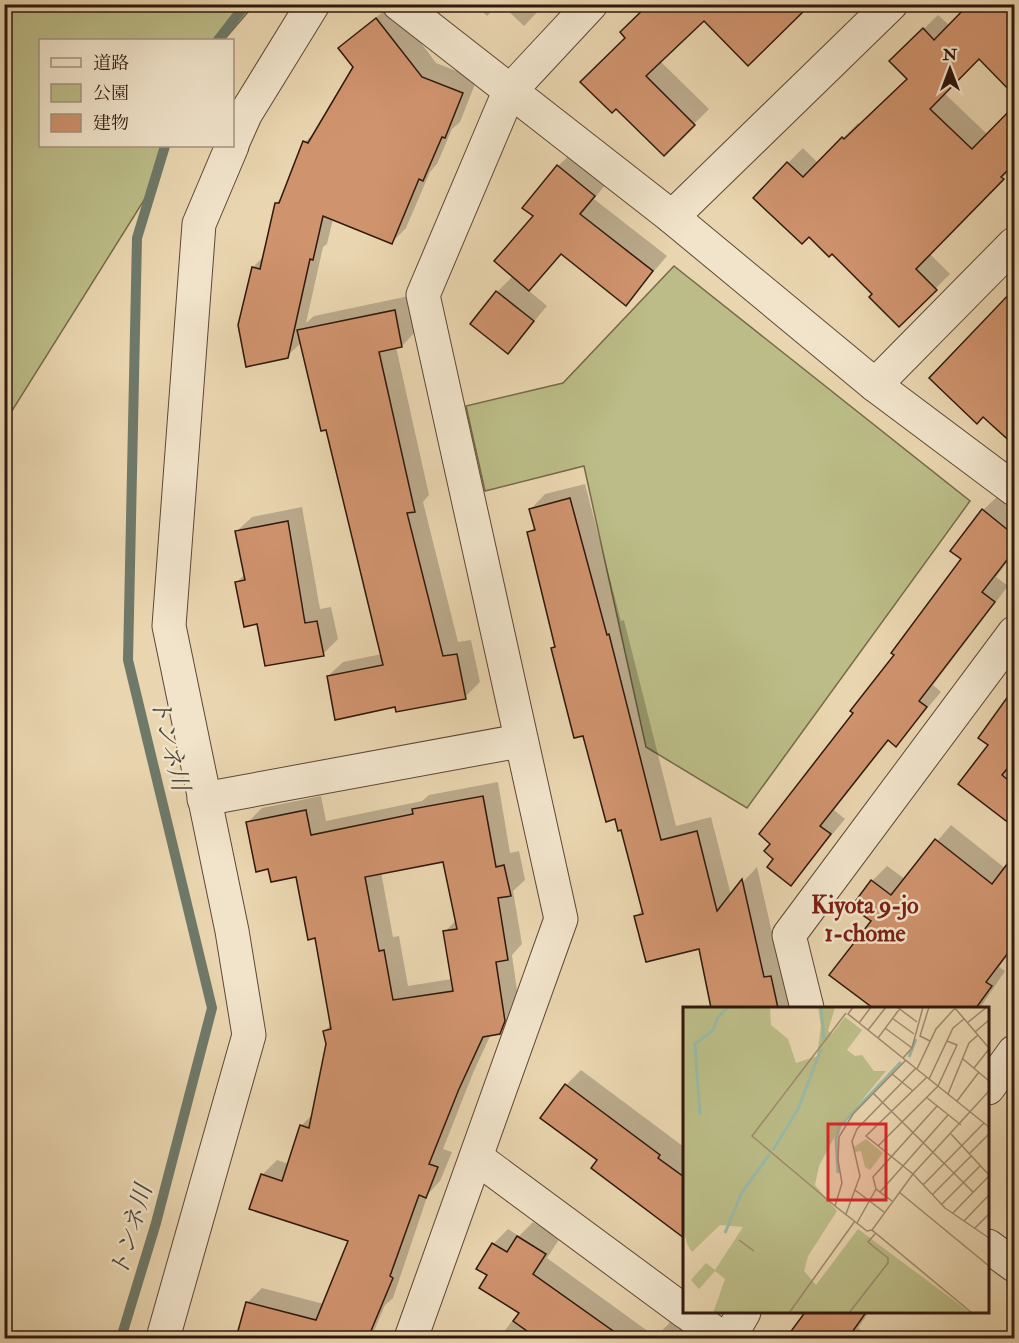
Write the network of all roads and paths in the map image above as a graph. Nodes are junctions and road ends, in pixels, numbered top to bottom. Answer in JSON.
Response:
{"nodes":[{"id":1,"x":313,"y":4,"type":"edge"},
{"id":2,"x":399,"y":4,"type":"edge"},
{"id":3,"x":591,"y":4,"type":"edge"},
{"id":4,"x":891,"y":4,"type":"edge"},
{"id":5,"x":509,"y":92,"type":"junction"},
{"id":6,"x":234,"y":140,"type":"edge"},
{"id":7,"x":231,"y":147,"type":"edge"},
{"id":8,"x":672,"y":217,"type":"junction"},
{"id":9,"x":1014,"y":244,"type":"edge"},
{"id":10,"x":875,"y":385,"type":"junction"},
{"id":11,"x":1014,"y":489,"type":"edge"},
{"id":12,"x":1014,"y":633,"type":"edge"},
{"id":13,"x":519,"y":741,"type":"junction"},
{"id":14,"x":204,"y":799,"type":"junction"},
{"id":15,"x":807,"y":1007,"type":"edge"},
{"id":16,"x":1014,"y":1052,"type":"edge"},
{"id":17,"x":989,"y":1085,"type":"edge"},
{"id":18,"x":477,"y":1158,"type":"junction"},
{"id":19,"x":989,"y":1247,"type":"edge"},
{"id":20,"x":1014,"y":1265,"type":"edge"},
{"id":21,"x":683,"y":1310,"type":"edge"},
{"id":22,"x":688,"y":1313,"type":"edge"},
{"id":23,"x":743,"y":1313,"type":"edge"},
{"id":24,"x":162,"y":1338,"type":"edge"},
{"id":25,"x":411,"y":1338,"type":"edge"},
{"id":26,"x":722,"y":1338,"type":"edge"},
{"id":27,"x":729,"y":1338,"type":"edge"}],
"edges":[{"from":1,"to":6,"type":"street"},
{"from":2,"to":5,"type":"street"},
{"from":3,"to":5,"type":"street"},
{"from":4,"to":8,"type":"street"},
{"from":5,"to":8,"type":"street"},
{"from":5,"to":13,"type":"street"},
{"from":7,"to":14,"type":"street"},
{"from":8,"to":10,"type":"street"},
{"from":9,"to":10,"type":"street"},
{"from":10,"to":11,"type":"street"},
{"from":12,"to":15,"type":"street"},
{"from":13,"to":14,"type":"street"},
{"from":13,"to":18,"type":"street"},
{"from":14,"to":24,"type":"street"},
{"from":16,"to":17,"type":"street"},
{"from":18,"to":21,"type":"street"},
{"from":18,"to":25,"type":"street"},
{"from":19,"to":20,"type":"street"},
{"from":22,"to":26,"type":"street"},
{"from":23,"to":27,"type":"street"}]}
